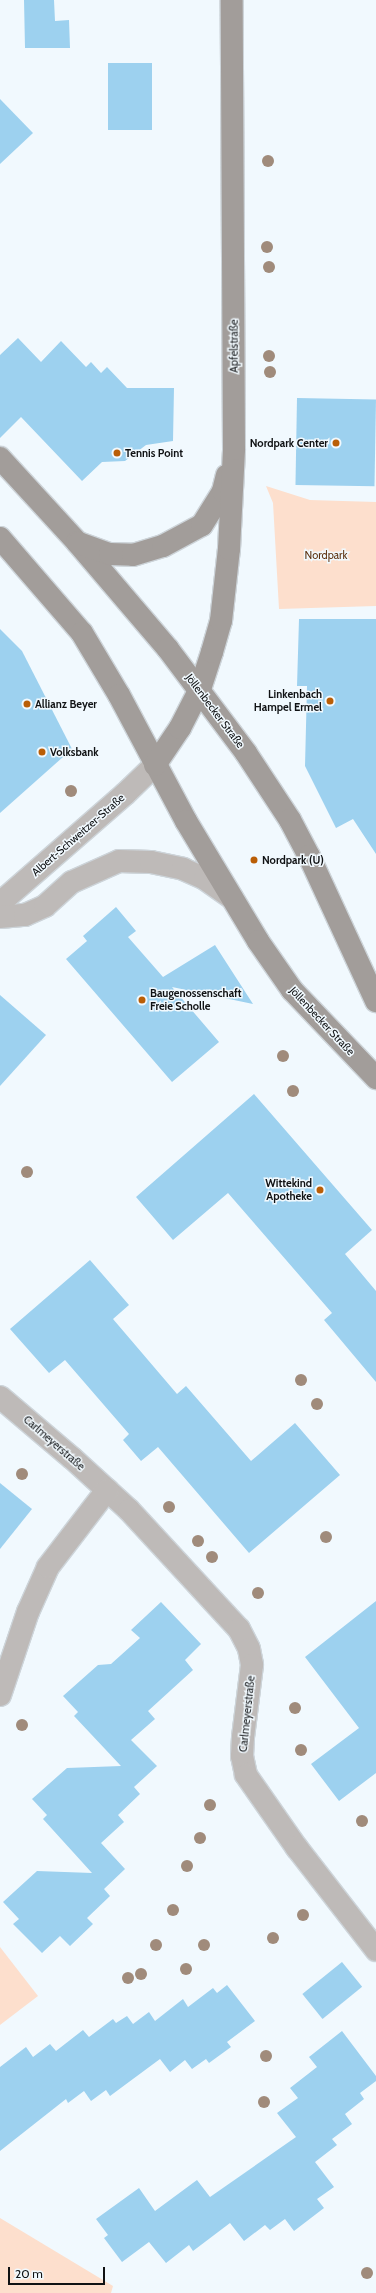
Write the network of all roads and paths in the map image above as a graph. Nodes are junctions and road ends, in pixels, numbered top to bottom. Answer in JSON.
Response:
{"nodes":[{"id":1,"x":232,"y":0,"type":"edge"},
{"id":2,"x":234,"y":449,"type":"junction"},
{"id":3,"x":0,"y":458,"type":"edge"},
{"id":4,"x":0,"y":538,"type":"edge"},
{"id":5,"x":77,"y":542,"type":"junction"},
{"id":6,"x":200,"y":689,"type":"junction"},
{"id":7,"x":155,"y":765,"type":"junction"},
{"id":8,"x":232,"y":898,"type":"junction"},
{"id":9,"x":0,"y":903,"type":"edge"},
{"id":10,"x":0,"y":917,"type":"edge"},
{"id":11,"x":376,"y":1001,"type":"edge"},
{"id":12,"x":376,"y":1078,"type":"edge"},
{"id":13,"x":0,"y":1397,"type":"edge"},
{"id":14,"x":108,"y":1490,"type":"junction"},
{"id":15,"x":0,"y":1695,"type":"edge"},
{"id":16,"x":376,"y":1950,"type":"edge"}],
"edges":[{"from":1,"to":2,"type":"main road","name":"Apfelstraße"},
{"from":2,"to":5,"type":"main road"},
{"from":2,"to":6,"type":"main road","name":"Apfelstraße"},
{"from":3,"to":5,"type":"main road","name":"Jöllenbecker Straße"},
{"from":4,"to":7,"type":"main road","name":"Jöllenbecker Straße"},
{"from":5,"to":6,"type":"main road","name":"Jöllenbecker Straße"},
{"from":6,"to":7,"type":"main road","name":"Apfelstraße"},
{"from":6,"to":11,"type":"main road","name":"Jöllenbecker Straße"},
{"from":7,"to":8,"type":"main road","name":"Jöllenbecker Straße"},
{"from":7,"to":9,"type":"street","name":"Albert-Schweitzer-Straße"},
{"from":8,"to":10,"type":"street"},
{"from":8,"to":12,"type":"main road","name":"Jöllenbecker Straße"},
{"from":13,"to":14,"type":"street","name":"Carlmeyerstraße"},
{"from":14,"to":15,"type":"street"},
{"from":14,"to":16,"type":"street","name":"Carlmeyerstraße"}]}
